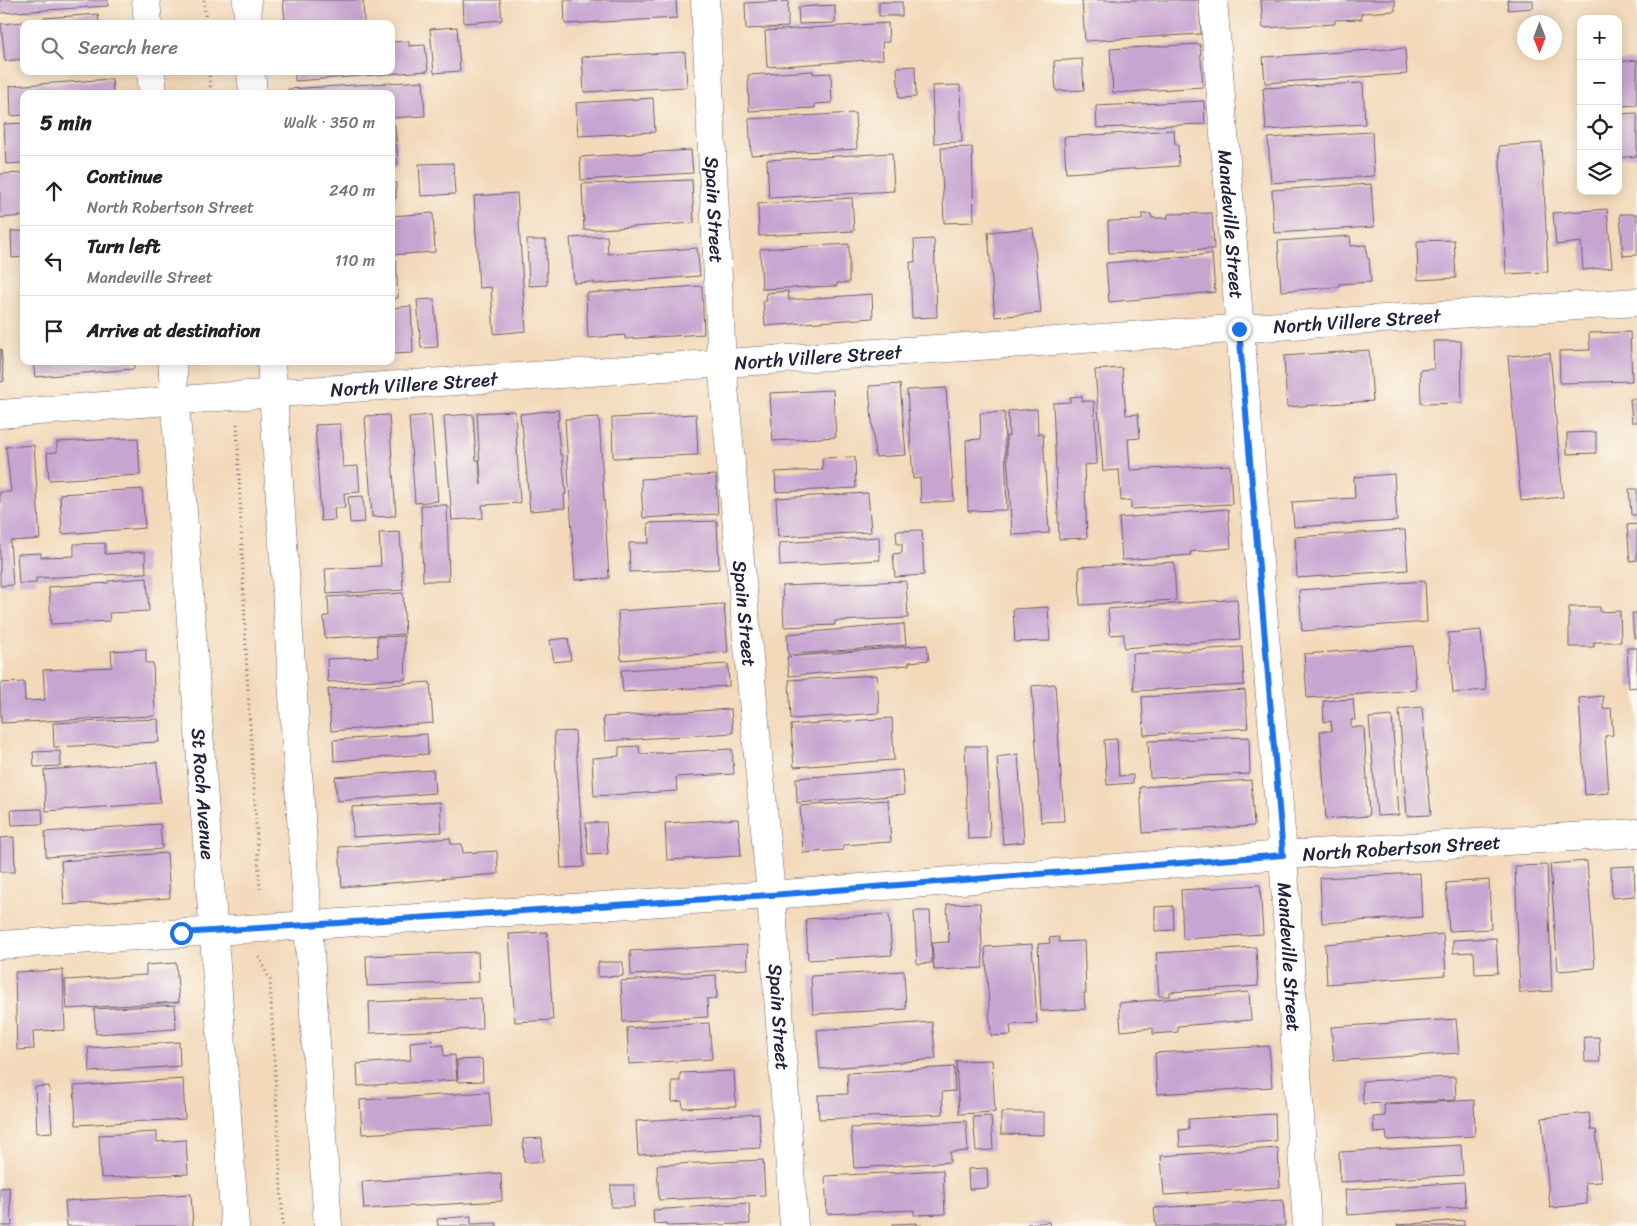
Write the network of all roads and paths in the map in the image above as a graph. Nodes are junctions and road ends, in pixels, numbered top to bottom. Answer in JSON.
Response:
{"nodes":[{"id":1,"x":146,"y":0,"type":"edge"},
{"id":2,"x":204,"y":0,"type":"edge"},
{"id":3,"x":247,"y":0,"type":"edge"},
{"id":4,"x":705,"y":0,"type":"edge"},
{"id":5,"x":1213,"y":0,"type":"edge"},
{"id":6,"x":148,"y":20,"type":"edge"},
{"id":7,"x":206,"y":20,"type":"edge"},
{"id":8,"x":248,"y":20,"type":"edge"},
{"id":9,"x":151,"y":75,"type":"edge"},
{"id":10,"x":209,"y":75,"type":"edge"},
{"id":11,"x":251,"y":75,"type":"edge"},
{"id":12,"x":153,"y":90,"type":"edge"},
{"id":13,"x":211,"y":90,"type":"edge"},
{"id":14,"x":253,"y":90,"type":"edge"},
{"id":15,"x":1637,"y":302,"type":"edge"},
{"id":16,"x":1239,"y":329,"type":"junction"},
{"id":17,"x":172,"y":365,"type":"edge"},
{"id":18,"x":271,"y":365,"type":"edge"},
{"id":19,"x":722,"y":365,"type":"junction"},
{"id":20,"x":273,"y":394,"type":"junction"},
{"id":21,"x":233,"y":396,"type":"junction"},
{"id":22,"x":175,"y":401,"type":"junction"},
{"id":23,"x":0,"y":414,"type":"edge"},
{"id":24,"x":1637,"y":834,"type":"edge"},
{"id":25,"x":1283,"y":855,"type":"junction"},
{"id":26,"x":260,"y":889,"type":"dead end"},
{"id":27,"x":771,"y":895,"type":"junction"},
{"id":28,"x":308,"y":926,"type":"junction"},
{"id":29,"x":214,"y":932,"type":"junction"},
{"id":30,"x":0,"y":945,"type":"edge"},
{"id":31,"x":259,"y":957,"type":"dead end"},
{"id":32,"x":235,"y":1226,"type":"edge"},
{"id":33,"x":283,"y":1226,"type":"edge"},
{"id":34,"x":328,"y":1226,"type":"edge"},
{"id":35,"x":794,"y":1226,"type":"edge"},
{"id":36,"x":1307,"y":1226,"type":"edge"}],
"edges":[{"from":1,"to":6,"type":"street"},
{"from":2,"to":7,"type":"path"},
{"from":3,"to":8,"type":"street"},
{"from":4,"to":19,"type":"street","name":"Spain Street"},
{"from":5,"to":16,"type":"street","name":"Mandeville Street"},
{"from":9,"to":12,"type":"street"},
{"from":10,"to":13,"type":"path"},
{"from":11,"to":14,"type":"street"},
{"from":15,"to":16,"type":"street","name":"North Villere Street"},
{"from":16,"to":19,"type":"street","name":"North Villere Street"},
{"from":16,"to":25,"type":"street","name":"Mandeville Street"},
{"from":17,"to":22,"type":"street","name":"St Roch Avenue"},
{"from":18,"to":20,"type":"street"},
{"from":19,"to":20,"type":"street","name":"North Villere Street"},
{"from":19,"to":27,"type":"street","name":"Spain Street"},
{"from":20,"to":21,"type":"street","name":"North Villere Street"},
{"from":20,"to":28,"type":"street"},
{"from":21,"to":22,"type":"street","name":"North Villere Street"},
{"from":21,"to":26,"type":"path"},
{"from":22,"to":23,"type":"street","name":"North Villere Street"},
{"from":22,"to":29,"type":"street","name":"St Roch Avenue"},
{"from":24,"to":25,"type":"street","name":"North Robertson Street"},
{"from":25,"to":27,"type":"street","name":"North Robertson Street"},
{"from":25,"to":36,"type":"street","name":"Mandeville Street"},
{"from":27,"to":28,"type":"street","name":"North Robertson Street"},
{"from":27,"to":35,"type":"street","name":"Spain Street"},
{"from":28,"to":29,"type":"street","name":"North Robertson Street"},
{"from":28,"to":34,"type":"street"},
{"from":29,"to":30,"type":"street","name":"North Robertson Street"},
{"from":29,"to":32,"type":"street","name":"St Roch Avenue"},
{"from":31,"to":33,"type":"path"}]}
